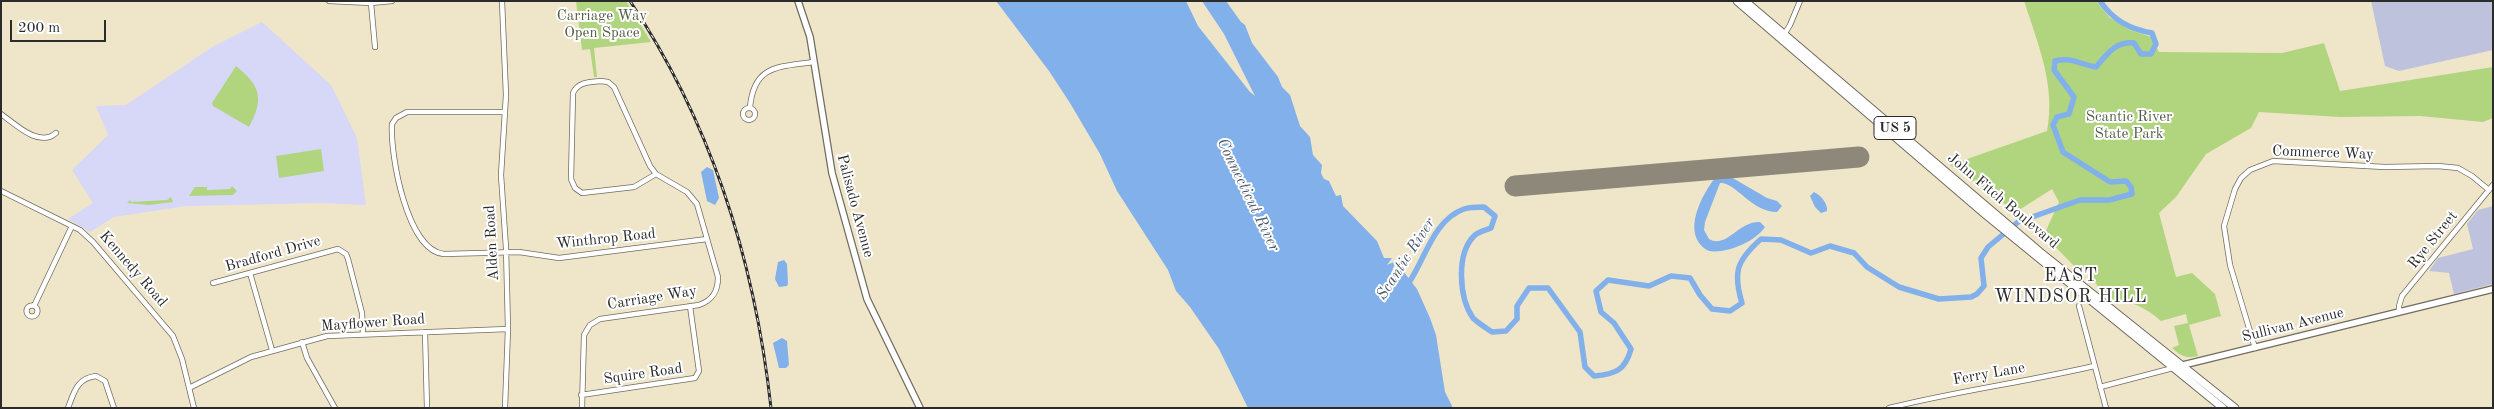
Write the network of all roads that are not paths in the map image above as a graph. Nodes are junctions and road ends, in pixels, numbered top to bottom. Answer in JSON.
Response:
{"nodes":[{"id":1,"x":329,"y":1,"type":"edge"},
{"id":2,"x":392,"y":1,"type":"edge"},
{"id":3,"x":502,"y":1,"type":"edge"},
{"id":4,"x":798,"y":1,"type":"edge"},
{"id":5,"x":1737,"y":1,"type":"edge"},
{"id":6,"x":1745,"y":1,"type":"edge"},
{"id":7,"x":1800,"y":1,"type":"edge"},
{"id":8,"x":371,"y":2,"type":"edge"},
{"id":9,"x":1754,"y":11,"type":"junction"},
{"id":10,"x":1783,"y":36,"type":"junction"},
{"id":11,"x":375,"y":47,"type":"dead end"},
{"id":12,"x":813,"y":62,"type":"junction"},
{"id":13,"x":750,"y":107,"type":"dead end"},
{"id":14,"x":505,"y":112,"type":"junction"},
{"id":15,"x":1,"y":114,"type":"edge"},
{"id":16,"x":56,"y":133,"type":"dead end"},
{"id":17,"x":656,"y":174,"type":"junction"},
{"id":18,"x":2493,"y":185,"type":"edge"},
{"id":19,"x":2489,"y":190,"type":"junction"},
{"id":20,"x":1,"y":191,"type":"edge"},
{"id":21,"x":72,"y":226,"type":"junction"},
{"id":22,"x":2016,"y":236,"type":"junction"},
{"id":23,"x":707,"y":240,"type":"junction"},
{"id":24,"x":506,"y":252,"type":"junction"},
{"id":25,"x":250,"y":274,"type":"junction"},
{"id":26,"x":213,"y":284,"type":"dead end"},
{"id":27,"x":2493,"y":289,"type":"edge"},
{"id":28,"x":34,"y":306,"type":"dead end"},
{"id":29,"x":690,"y":306,"type":"junction"},
{"id":30,"x":2079,"y":306,"type":"dead end"},
{"id":31,"x":2399,"y":312,"type":"junction"},
{"id":32,"x":508,"y":329,"type":"junction"},
{"id":33,"x":425,"y":332,"type":"junction"},
{"id":34,"x":363,"y":333,"type":"junction"},
{"id":35,"x":302,"y":342,"type":"junction"},
{"id":36,"x":2255,"y":348,"type":"junction"},
{"id":37,"x":272,"y":350,"type":"junction"},
{"id":38,"x":2094,"y":366,"type":"junction"},
{"id":39,"x":2181,"y":366,"type":"junction"},
{"id":40,"x":2173,"y":368,"type":"junction"},
{"id":41,"x":2100,"y":387,"type":"junction"},
{"id":42,"x":189,"y":388,"type":"junction"},
{"id":43,"x":581,"y":395,"type":"junction"},
{"id":44,"x":68,"y":408,"type":"edge"},
{"id":45,"x":114,"y":408,"type":"edge"},
{"id":46,"x":194,"y":408,"type":"edge"},
{"id":47,"x":335,"y":408,"type":"edge"},
{"id":48,"x":427,"y":408,"type":"edge"},
{"id":49,"x":505,"y":408,"type":"edge"},
{"id":50,"x":582,"y":408,"type":"edge"},
{"id":51,"x":920,"y":408,"type":"edge"},
{"id":52,"x":1889,"y":408,"type":"edge"},
{"id":53,"x":2106,"y":408,"type":"edge"},
{"id":54,"x":2224,"y":408,"type":"edge"},
{"id":55,"x":2235,"y":408,"type":"edge"}],
"edges":[{"from":1,"to":8,"type":"street"},
{"from":2,"to":8,"type":"street"},
{"from":3,"to":14,"type":"street","name":"Alden Road"},
{"from":4,"to":12,"type":"main road","name":"Palisado Avenue"},
{"from":5,"to":9,"type":"highway","number":"US 5"},
{"from":6,"to":9,"type":"highway","number":"US 5"},
{"from":7,"to":10,"type":"street"},
{"from":8,"to":11,"type":"street"},
{"from":9,"to":10,"type":"highway","name":"John Fitch Boulevard","number":"US 5"},
{"from":10,"to":22,"type":"highway","name":"John Fitch Boulevard","number":"US 5"},
{"from":12,"to":13,"type":"street"},
{"from":12,"to":51,"type":"main road","name":"Palisado Avenue"},
{"from":14,"to":24,"type":"street","name":"Alden Road"},
{"from":14,"to":24,"type":"street","name":"Winthrop Road"},
{"from":15,"to":16,"type":"street"},
{"from":17,"to":17,"type":"street","name":"Carriage Way"},
{"from":17,"to":23,"type":"street","name":"Carriage Way"},
{"from":18,"to":19,"type":"street","name":"Rye Street"},
{"from":19,"to":31,"type":"street","name":"Rye Street"},
{"from":19,"to":36,"type":"street","name":"Commerce Way"},
{"from":20,"to":21,"type":"street","name":"Kennedy Road"},
{"from":21,"to":28,"type":"street"},
{"from":21,"to":42,"type":"street","name":"Kennedy Road"},
{"from":22,"to":39,"type":"highway","name":"John Fitch Boulevard","number":"US 5"},
{"from":22,"to":40,"type":"highway","name":"John Fitch Boulevard","number":"US 5"},
{"from":23,"to":24,"type":"street","name":"Winthrop Road"},
{"from":23,"to":29,"type":"street","name":"Carriage Way"},
{"from":24,"to":32,"type":"street","name":"Alden Road"},
{"from":25,"to":26,"type":"street","name":"Bradford Drive"},
{"from":25,"to":34,"type":"street","name":"Bradford Drive"},
{"from":25,"to":37,"type":"street"},
{"from":27,"to":31,"type":"main road","name":"Sullivan Avenue"},
{"from":29,"to":43,"type":"street","name":"Carriage Way"},
{"from":29,"to":43,"type":"street","name":"Squire Road"},
{"from":30,"to":38,"type":"street"},
{"from":31,"to":36,"type":"main road","name":"Sullivan Avenue"},
{"from":32,"to":33,"type":"street","name":"Mayflower Road"},
{"from":32,"to":49,"type":"street","name":"Alden Road"},
{"from":33,"to":34,"type":"street","name":"Mayflower Road"},
{"from":33,"to":48,"type":"street"},
{"from":34,"to":35,"type":"street","name":"Mayflower Road"},
{"from":35,"to":37,"type":"street","name":"Mayflower Road"},
{"from":35,"to":47,"type":"street"},
{"from":36,"to":39,"type":"main road","name":"Sullivan Avenue"},
{"from":37,"to":42,"type":"street","name":"Mayflower Road"},
{"from":38,"to":41,"type":"street"},
{"from":38,"to":52,"type":"street","name":"Ferry Lane"},
{"from":39,"to":40,"type":"main road","name":"Sullivan Avenue"},
{"from":39,"to":55,"type":"highway","name":"John Fitch Boulevard","number":"US 5"},
{"from":40,"to":41,"type":"street","name":"Sullivan Avenue"},
{"from":40,"to":54,"type":"highway","name":"John Fitch Boulevard","number":"US 5"},
{"from":41,"to":53,"type":"street"},
{"from":42,"to":46,"type":"street","name":"Kennedy Road"},
{"from":43,"to":50,"type":"street","name":"Carriage Way"},
{"from":44,"to":45,"type":"street"}]}
